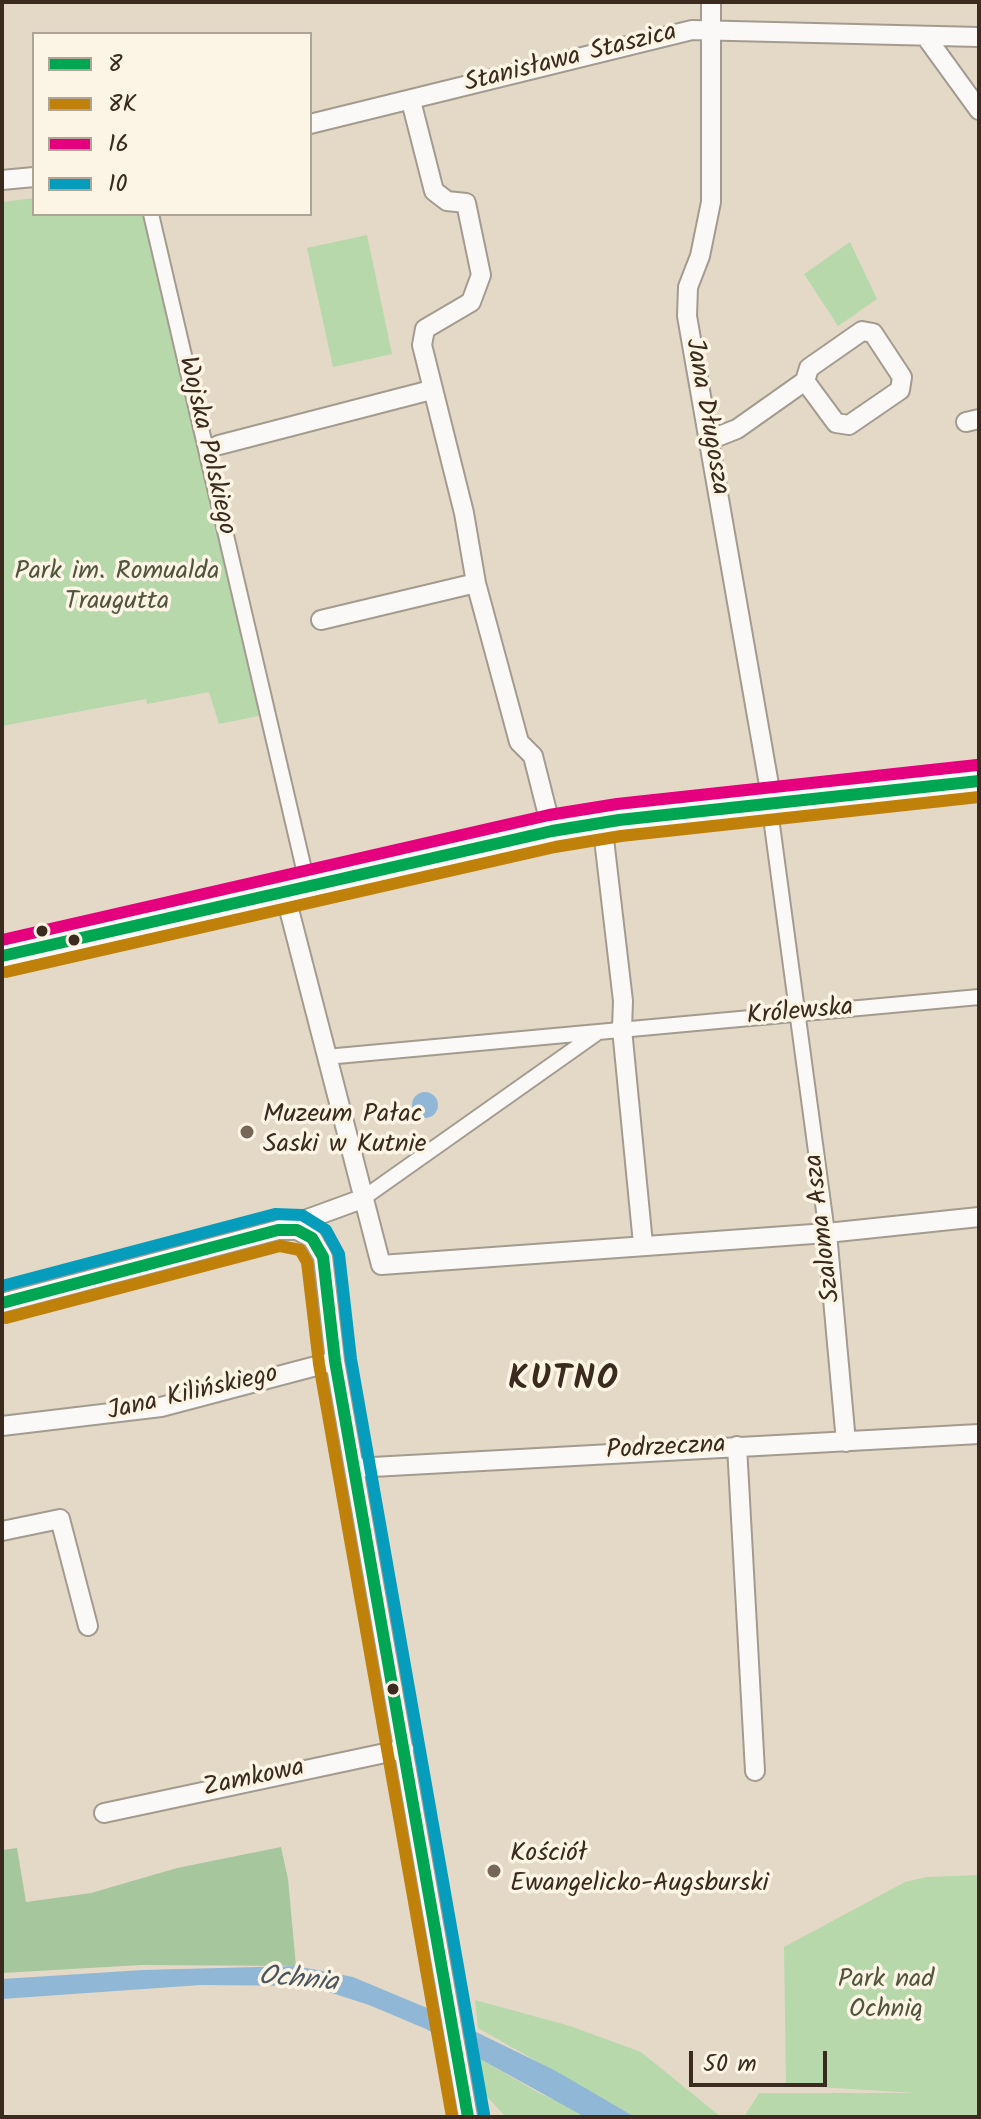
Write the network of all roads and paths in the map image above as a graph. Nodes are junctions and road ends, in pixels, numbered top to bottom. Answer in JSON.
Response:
{"nodes":[{"id":1,"x":711,"y":2,"type":"edge"},
{"id":2,"x":711,"y":31,"type":"junction"},
{"id":3,"x":926,"y":37,"type":"junction"},
{"id":4,"x":979,"y":37,"type":"edge"},
{"id":5,"x":411,"y":101,"type":"junction"},
{"id":6,"x":979,"y":110,"type":"edge"},
{"id":7,"x":312,"y":124,"type":"edge"},
{"id":8,"x":32,"y":177,"type":"edge"},
{"id":9,"x":2,"y":180,"type":"edge"},
{"id":10,"x":151,"y":216,"type":"edge"},
{"id":11,"x":805,"y":381,"type":"junction"},
{"id":12,"x":431,"y":390,"type":"junction"},
{"id":13,"x":709,"y":440,"type":"junction"},
{"id":14,"x":219,"y":445,"type":"dead end"},
{"id":15,"x":476,"y":583,"type":"junction"},
{"id":16,"x":321,"y":620,"type":"dead end"},
{"id":17,"x":979,"y":781,"type":"edge"},
{"id":18,"x":772,"y":813,"type":"junction"},
{"id":19,"x":602,"y":822,"type":"junction"},
{"id":20,"x":552,"y":831,"type":"junction"},
{"id":21,"x":303,"y":865,"type":"dead end"},
{"id":22,"x":285,"y":894,"type":"junction"},
{"id":23,"x":2,"y":956,"type":"edge"},
{"id":24,"x":979,"y":997,"type":"edge"},
{"id":25,"x":799,"y":1014,"type":"junction"},
{"id":26,"x":622,"y":1029,"type":"junction"},
{"id":27,"x":599,"y":1032,"type":"junction"},
{"id":28,"x":326,"y":1057,"type":"junction"},
{"id":29,"x":362,"y":1199,"type":"junction"},
{"id":30,"x":979,"y":1217,"type":"edge"},
{"id":31,"x":278,"y":1230,"type":"junction"},
{"id":32,"x":827,"y":1233,"type":"junction"},
{"id":33,"x":643,"y":1244,"type":"junction"},
{"id":34,"x":2,"y":1303,"type":"edge"},
{"id":35,"x":335,"y":1361,"type":"junction"},
{"id":36,"x":2,"y":1426,"type":"edge"},
{"id":37,"x":979,"y":1434,"type":"edge"},
{"id":38,"x":846,"y":1442,"type":"junction"},
{"id":39,"x":737,"y":1446,"type":"junction"},
{"id":40,"x":354,"y":1468,"type":"junction"},
{"id":41,"x":2,"y":1531,"type":"edge"},
{"id":42,"x":88,"y":1626,"type":"dead end"},
{"id":43,"x":404,"y":1749,"type":"junction"},
{"id":44,"x":755,"y":1771,"type":"dead end"},
{"id":45,"x":104,"y":1813,"type":"dead end"},
{"id":46,"x":468,"y":2117,"type":"edge"}],
"edges":[{"from":1,"to":2,"type":"street","name":"Jana Długosza"},
{"from":2,"to":3,"type":"street","name":"Stanisława Staszica"},
{"from":2,"to":5,"type":"street","name":"Stanisława Staszica"},
{"from":2,"to":13,"type":"street","name":"Jana Długosza"},
{"from":3,"to":4,"type":"street","name":"Stanisława Staszica"},
{"from":3,"to":6,"type":"street"},
{"from":5,"to":7,"type":"street","name":"Stanisława Staszica"},
{"from":5,"to":12,"type":"street"},
{"from":8,"to":9,"type":"street"},
{"from":10,"to":21,"type":"street","name":"Wojska Polskiego"},
{"from":11,"to":11,"type":"street"},
{"from":11,"to":13,"type":"street"},
{"from":12,"to":14,"type":"street"},
{"from":12,"to":15,"type":"street"},
{"from":13,"to":18,"type":"street","name":"Jana Długosza"},
{"from":15,"to":16,"type":"street"},
{"from":15,"to":20,"type":"street"},
{"from":17,"to":18,"type":"street"},
{"from":18,"to":19,"type":"street"},
{"from":18,"to":25,"type":"street","name":"Szaloma Asza"},
{"from":19,"to":20,"type":"street"},
{"from":19,"to":26,"type":"street"},
{"from":20,"to":22,"type":"street"},
{"from":22,"to":23,"type":"street"},
{"from":22,"to":28,"type":"street"},
{"from":24,"to":25,"type":"street","name":"Królewska"},
{"from":25,"to":26,"type":"street","name":"Królewska"},
{"from":25,"to":32,"type":"street","name":"Szaloma Asza"},
{"from":26,"to":27,"type":"street","name":"Królewska"},
{"from":26,"to":33,"type":"street"},
{"from":27,"to":28,"type":"street","name":"Królewska"},
{"from":27,"to":29,"type":"street"},
{"from":28,"to":29,"type":"street"},
{"from":29,"to":31,"type":"street"},
{"from":29,"to":33,"type":"street"},
{"from":30,"to":32,"type":"street"},
{"from":31,"to":34,"type":"street"},
{"from":31,"to":35,"type":"street"},
{"from":32,"to":33,"type":"street"},
{"from":32,"to":38,"type":"street","name":"Szaloma Asza"},
{"from":35,"to":36,"type":"street","name":"Jana Kilińskiego"},
{"from":35,"to":40,"type":"street"},
{"from":37,"to":38,"type":"street","name":"Podrzeczna"},
{"from":38,"to":39,"type":"street","name":"Podrzeczna"},
{"from":39,"to":40,"type":"street","name":"Podrzeczna"},
{"from":39,"to":44,"type":"street"},
{"from":40,"to":43,"type":"street"},
{"from":41,"to":42,"type":"street"},
{"from":43,"to":45,"type":"street","name":"Zamkowa"},
{"from":43,"to":46,"type":"street"}]}
